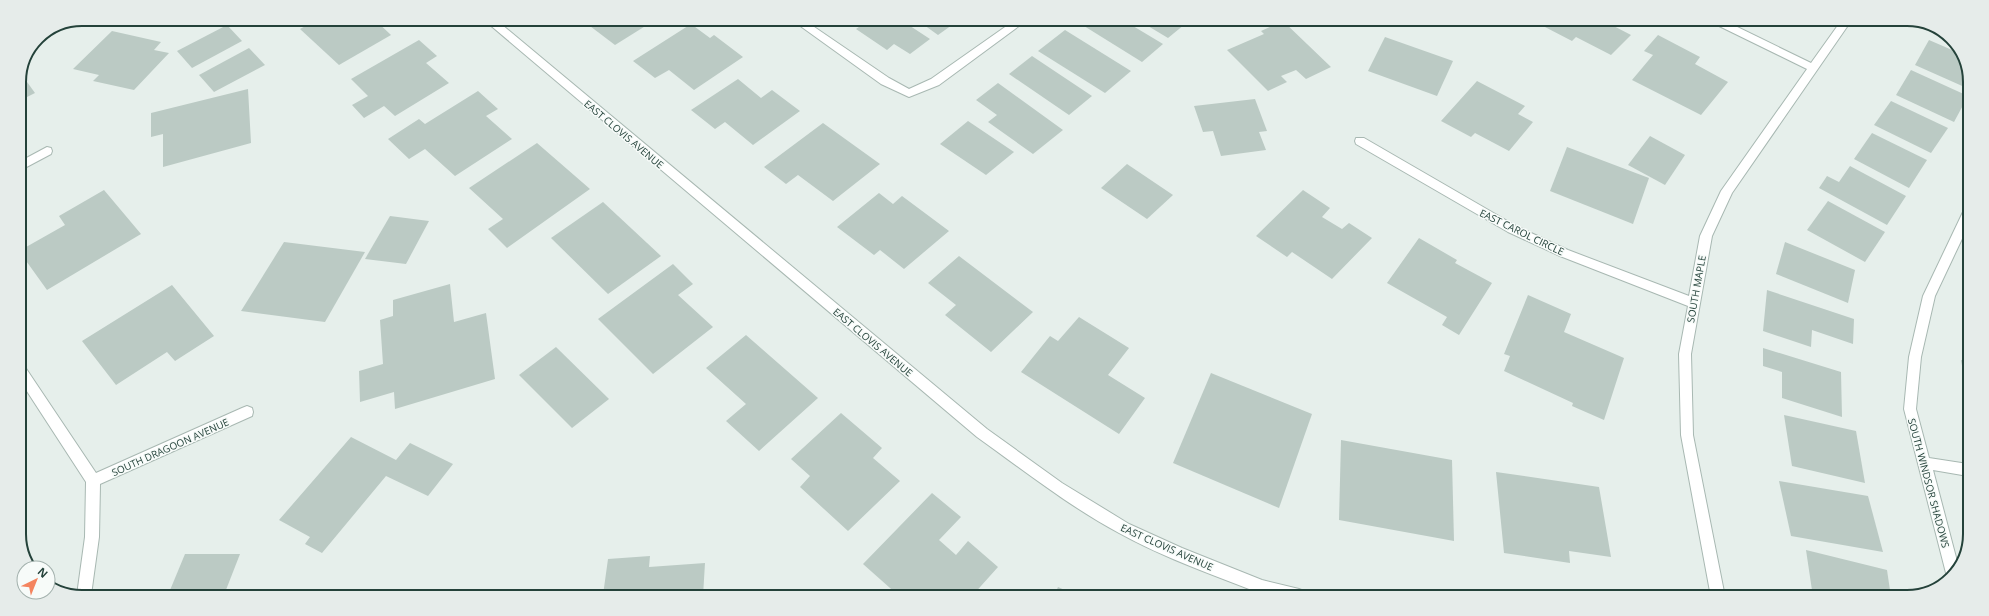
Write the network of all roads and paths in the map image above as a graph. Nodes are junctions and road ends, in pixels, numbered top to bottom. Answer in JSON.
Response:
{"nodes":[{"id":1,"x":495,"y":26,"type":"edge"},
{"id":2,"x":806,"y":26,"type":"edge"},
{"id":3,"x":1014,"y":26,"type":"edge"},
{"id":4,"x":1727,"y":26,"type":"edge"},
{"id":5,"x":1842,"y":26,"type":"edge"},
{"id":6,"x":1813,"y":68,"type":"junction"},
{"id":7,"x":1360,"y":141,"type":"dead end"},
{"id":8,"x":47,"y":151,"type":"dead end"},
{"id":9,"x":26,"y":163,"type":"edge"},
{"id":10,"x":1963,"y":225,"type":"edge"},
{"id":11,"x":1693,"y":303,"type":"junction"},
{"id":12,"x":26,"y":379,"type":"edge"},
{"id":13,"x":247,"y":412,"type":"dead end"},
{"id":14,"x":1924,"y":463,"type":"junction"},
{"id":15,"x":1963,"y":469,"type":"edge"},
{"id":16,"x":93,"y":481,"type":"junction"},
{"id":17,"x":1952,"y":567,"type":"edge"},
{"id":18,"x":85,"y":590,"type":"edge"},
{"id":19,"x":1274,"y":590,"type":"edge"},
{"id":20,"x":1717,"y":590,"type":"edge"}],
"edges":[{"from":1,"to":19,"type":"street","name":"EAST CLOVIS AVENUE"},
{"from":2,"to":3,"type":"street"},
{"from":4,"to":6,"type":"street"},
{"from":5,"to":6,"type":"street","name":"SOUTH MAPLE"},
{"from":6,"to":11,"type":"street","name":"SOUTH MAPLE"},
{"from":7,"to":11,"type":"street","name":"EAST CAROL CIRCLE"},
{"from":8,"to":9,"type":"street"},
{"from":10,"to":14,"type":"street","name":"SOUTH WINDSOR SHADOWS"},
{"from":11,"to":20,"type":"street","name":"SOUTH MAPLE"},
{"from":12,"to":16,"type":"street"},
{"from":13,"to":16,"type":"street","name":"SOUTH DRAGOON AVENUE"},
{"from":14,"to":15,"type":"street"},
{"from":14,"to":17,"type":"street","name":"SOUTH WINDSOR SHADOWS"},
{"from":16,"to":18,"type":"street"}]}
